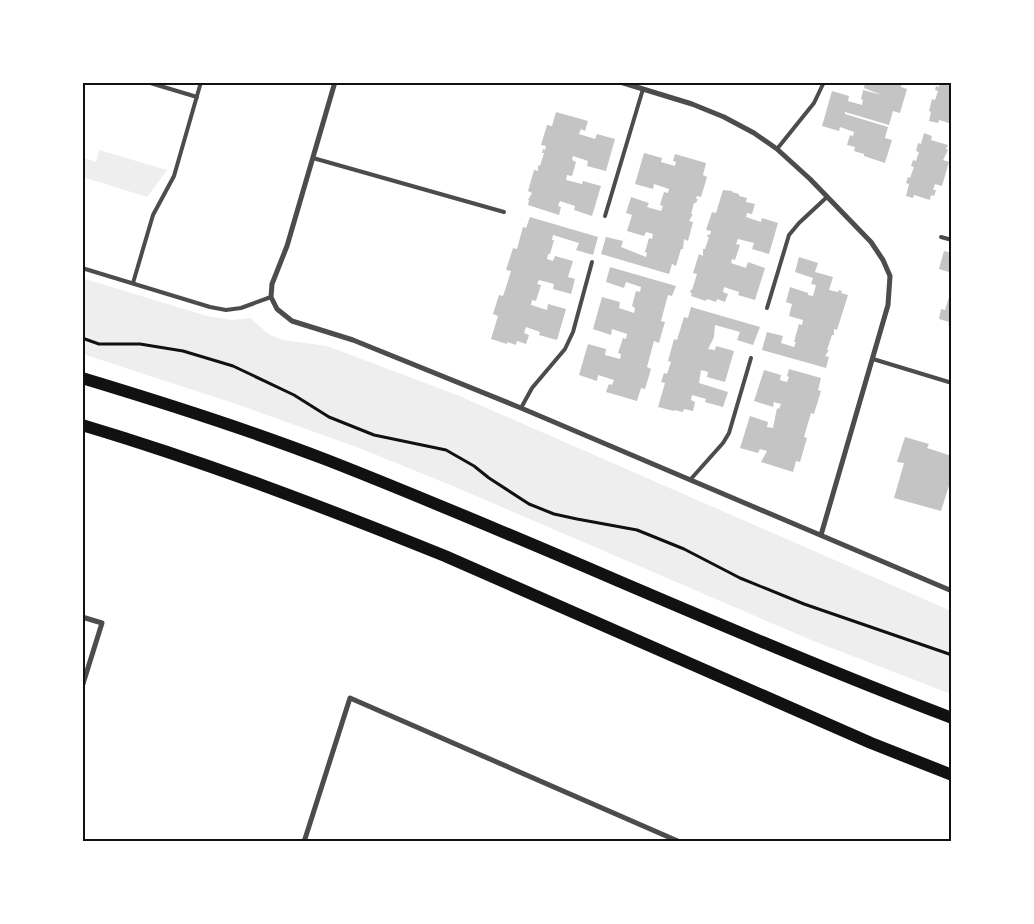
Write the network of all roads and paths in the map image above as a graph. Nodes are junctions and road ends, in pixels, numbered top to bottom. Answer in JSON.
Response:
{"nodes":[{"id":1,"x":147,"y":82,"type":"edge"},
{"id":2,"x":202,"y":82,"type":"edge"},
{"id":3,"x":335,"y":82,"type":"edge"},
{"id":4,"x":620,"y":82,"type":"edge"},
{"id":5,"x":824,"y":82,"type":"edge"},
{"id":6,"x":643,"y":89,"type":"junction"},
{"id":7,"x":197,"y":97,"type":"junction"},
{"id":8,"x":777,"y":149,"type":"junction"},
{"id":9,"x":313,"y":158,"type":"junction"},
{"id":10,"x":827,"y":197,"type":"junction"},
{"id":11,"x":504,"y":212,"type":"dead end"},
{"id":12,"x":605,"y":216,"type":"dead end"},
{"id":13,"x":941,"y":237,"type":"dead end"},
{"id":14,"x":952,"y":240,"type":"edge"},
{"id":15,"x":592,"y":262,"type":"dead end"},
{"id":16,"x":82,"y":268,"type":"edge"},
{"id":17,"x":133,"y":283,"type":"junction"},
{"id":18,"x":271,"y":297,"type":"junction"},
{"id":19,"x":767,"y":308,"type":"dead end"},
{"id":20,"x":82,"y":338,"type":"edge"},
{"id":21,"x":751,"y":358,"type":"dead end"},
{"id":22,"x":873,"y":359,"type":"junction"},
{"id":23,"x":82,"y":378,"type":"edge"},
{"id":24,"x":952,"y":383,"type":"edge"},
{"id":25,"x":521,"y":408,"type":"junction"},
{"id":26,"x":82,"y":425,"type":"edge"},
{"id":27,"x":690,"y":480,"type":"junction"},
{"id":28,"x":821,"y":535,"type":"junction"},
{"id":29,"x":952,"y":590,"type":"edge"},
{"id":30,"x":82,"y":617,"type":"edge"},
{"id":31,"x":952,"y":655,"type":"edge"},
{"id":32,"x":82,"y":687,"type":"edge"},
{"id":33,"x":952,"y":718,"type":"edge"},
{"id":34,"x":952,"y":776,"type":"edge"},
{"id":35,"x":304,"y":842,"type":"edge"},
{"id":36,"x":680,"y":842,"type":"edge"}],
"edges":[{"from":1,"to":7,"type":"lane"},
{"from":2,"to":7,"type":"lane"},
{"from":3,"to":9,"type":"street"},
{"from":4,"to":6,"type":"street"},
{"from":5,"to":8,"type":"lane"},
{"from":6,"to":8,"type":"street"},
{"from":6,"to":12,"type":"lane"},
{"from":7,"to":17,"type":"lane"},
{"from":8,"to":10,"type":"street"},
{"from":9,"to":11,"type":"lane"},
{"from":9,"to":18,"type":"street"},
{"from":10,"to":19,"type":"lane"},
{"from":10,"to":22,"type":"street"},
{"from":13,"to":14,"type":"lane"},
{"from":15,"to":25,"type":"lane"},
{"from":16,"to":17,"type":"lane"},
{"from":17,"to":18,"type":"lane"},
{"from":18,"to":25,"type":"street"},
{"from":20,"to":31,"type":"path"},
{"from":21,"to":27,"type":"lane"},
{"from":22,"to":24,"type":"lane"},
{"from":22,"to":28,"type":"street"},
{"from":23,"to":33,"type":"main road"},
{"from":25,"to":27,"type":"street"},
{"from":26,"to":34,"type":"main road"},
{"from":27,"to":28,"type":"street"},
{"from":28,"to":29,"type":"street"},
{"from":30,"to":32,"type":"street"},
{"from":35,"to":36,"type":"street"}]}
